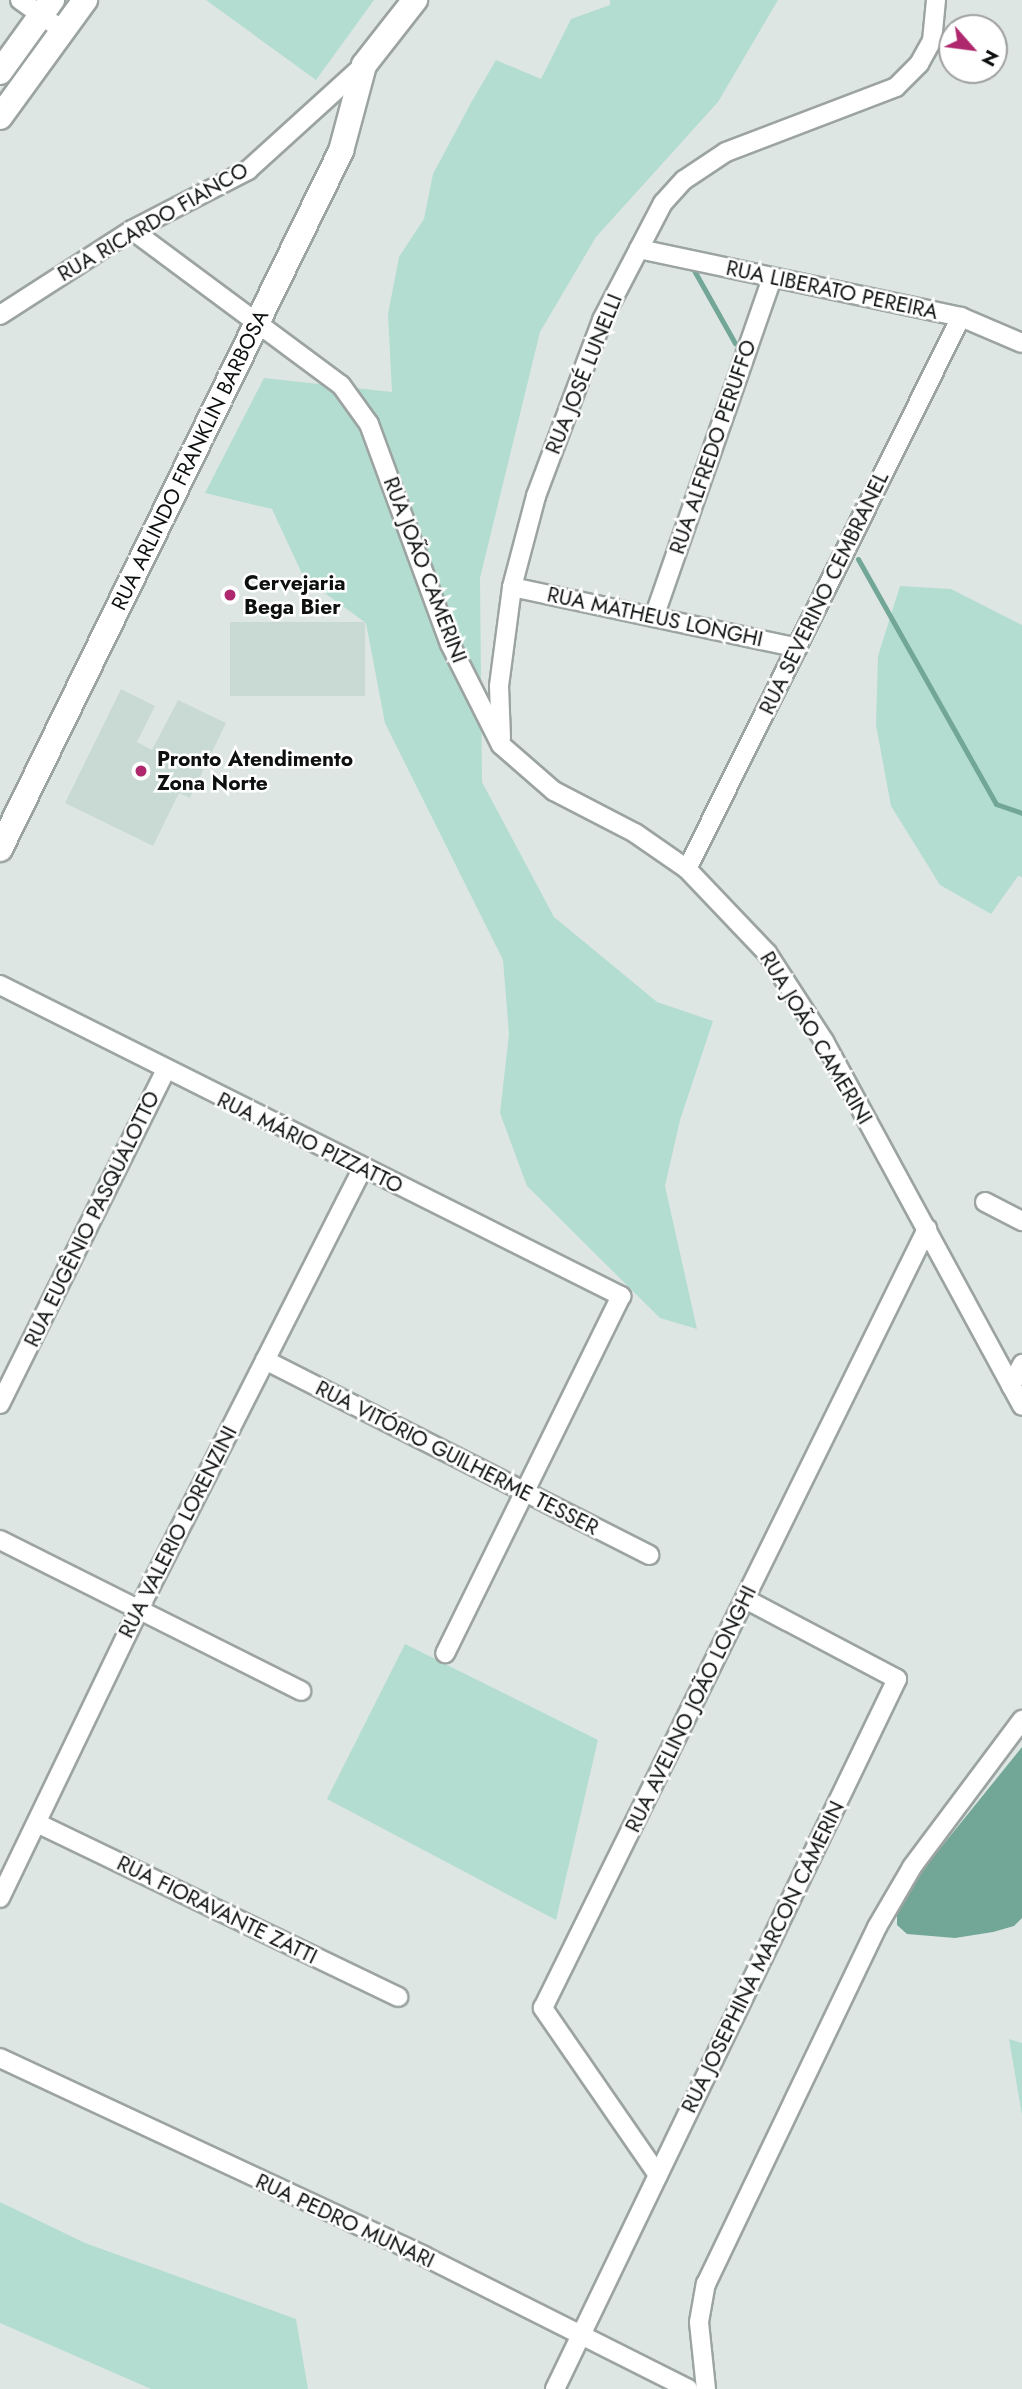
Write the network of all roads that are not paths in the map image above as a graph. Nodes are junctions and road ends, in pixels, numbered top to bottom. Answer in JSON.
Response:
{"nodes":[{"id":1,"x":20,"y":0,"type":"edge"},
{"id":2,"x":85,"y":0,"type":"edge"},
{"id":3,"x":415,"y":0,"type":"edge"},
{"id":4,"x":936,"y":0,"type":"edge"},
{"id":5,"x":46,"y":8,"type":"edge"},
{"id":6,"x":62,"y":30,"type":"junction"},
{"id":7,"x":364,"y":65,"type":"junction"},
{"id":8,"x":0,"y":72,"type":"edge"},
{"id":9,"x":0,"y":117,"type":"edge"},
{"id":10,"x":132,"y":230,"type":"junction"},
{"id":11,"x":639,"y":249,"type":"junction"},
{"id":12,"x":772,"y":278,"type":"junction"},
{"id":13,"x":0,"y":315,"type":"edge"},
{"id":14,"x":961,"y":317,"type":"junction"},
{"id":15,"x":257,"y":323,"type":"junction"},
{"id":16,"x":1022,"y":343,"type":"edge"},
{"id":17,"x":512,"y":587,"type":"junction"},
{"id":18,"x":654,"y":617,"type":"junction"},
{"id":19,"x":797,"y":648,"type":"junction"},
{"id":20,"x":501,"y":745,"type":"junction"},
{"id":21,"x":0,"y":849,"type":"edge"},
{"id":22,"x":687,"y":869,"type":"junction"},
{"id":23,"x":0,"y":985,"type":"edge"},
{"id":24,"x":165,"y":1072,"type":"junction"},
{"id":25,"x":362,"y":1169,"type":"junction"},
{"id":26,"x":985,"y":1202,"type":"dead end"},
{"id":27,"x":1022,"y":1221,"type":"edge"},
{"id":28,"x":927,"y":1229,"type":"junction"},
{"id":29,"x":265,"y":1360,"type":"junction"},
{"id":30,"x":1022,"y":1364,"type":"edge"},
{"id":31,"x":1011,"y":1386,"type":"junction"},
{"id":32,"x":0,"y":1404,"type":"edge"},
{"id":33,"x":1022,"y":1406,"type":"edge"},
{"id":34,"x":525,"y":1492,"type":"junction"},
{"id":35,"x":0,"y":1540,"type":"edge"},
{"id":36,"x":649,"y":1555,"type":"dead end"},
{"id":37,"x":745,"y":1599,"type":"junction"},
{"id":38,"x":140,"y":1606,"type":"junction"},
{"id":39,"x":445,"y":1653,"type":"dead end"},
{"id":40,"x":301,"y":1691,"type":"dead end"},
{"id":41,"x":1022,"y":1720,"type":"edge"},
{"id":42,"x":37,"y":1823,"type":"junction"},
{"id":43,"x":0,"y":1898,"type":"edge"},
{"id":44,"x":398,"y":1997,"type":"dead end"},
{"id":45,"x":0,"y":2058,"type":"edge"},
{"id":46,"x":658,"y":2175,"type":"junction"},
{"id":47,"x":581,"y":2334,"type":"junction"},
{"id":48,"x":555,"y":2389,"type":"edge"},
{"id":49,"x":688,"y":2389,"type":"edge"},
{"id":50,"x":706,"y":2389,"type":"edge"}],
"edges":[{"from":1,"to":5,"type":"street"},
{"from":2,"to":6,"type":"street"},
{"from":3,"to":7,"type":"street","name":"RUA RICARDO FIANCO"},
{"from":4,"to":11,"type":"street","name":"RUA JOSÉ LUNELLI"},
{"from":5,"to":6,"type":"street"},
{"from":5,"to":8,"type":"street"},
{"from":6,"to":9,"type":"street"},
{"from":7,"to":10,"type":"street","name":"RUA RICARDO FIANCO"},
{"from":7,"to":15,"type":"street","name":"RUA ARLINDO FRANKLIN BARBOSA"},
{"from":10,"to":13,"type":"street","name":"RUA RICARDO FIANCO"},
{"from":10,"to":15,"type":"street","name":"RUA JOÃO CAMERINI"},
{"from":11,"to":12,"type":"street","name":"RUA LIBERATO PEREIRA"},
{"from":11,"to":17,"type":"street","name":"RUA JOSÉ LUNELLI"},
{"from":12,"to":14,"type":"street","name":"RUA LIBERATO PEREIRA"},
{"from":12,"to":18,"type":"street","name":"RUA ALFREDO PERUFFO"},
{"from":14,"to":16,"type":"street","name":"RUA LIBERATO PEREIRA"},
{"from":14,"to":19,"type":"street","name":"RUA SEVERINO CEMBRANEL"},
{"from":15,"to":20,"type":"street","name":"RUA JOÃO CAMERINI"},
{"from":15,"to":21,"type":"street","name":"RUA ARLINDO FRANKLIN BARBOSA"},
{"from":17,"to":18,"type":"street","name":"RUA MATHEUS LONGHI"},
{"from":17,"to":20,"type":"street","name":"RUA JOSÉ LUNELLI"},
{"from":18,"to":19,"type":"street","name":"RUA MATHEUS LONGHI"},
{"from":19,"to":22,"type":"street","name":"RUA SEVERINO CEMBRANEL"},
{"from":20,"to":22,"type":"street","name":"RUA JOÃO CAMERINI"},
{"from":22,"to":28,"type":"street","name":"RUA JOÃO CAMERINI"},
{"from":23,"to":24,"type":"street","name":"RUA MÁRIO PIZZATTO"},
{"from":24,"to":25,"type":"street","name":"RUA MÁRIO PIZZATTO"},
{"from":24,"to":32,"type":"street","name":"RUA EUGÊNIO PASQUALOTTO"},
{"from":25,"to":29,"type":"street","name":"RUA VALERIO LORENZINI"},
{"from":25,"to":34,"type":"street","name":"RUA MÁRIO PIZZATTO"},
{"from":26,"to":27,"type":"street"},
{"from":28,"to":31,"type":"street","name":"RUA JOÃO CAMERINI"},
{"from":28,"to":37,"type":"street","name":"RUA AVELINO JOÃO LONGHI"},
{"from":29,"to":34,"type":"street","name":"RUA VITÓRIO GUILHERME TESSER"},
{"from":29,"to":38,"type":"street","name":"RUA VALERIO LORENZINI"},
{"from":30,"to":31,"type":"street"},
{"from":31,"to":33,"type":"street","name":"RUA JOÃO CAMERINI"},
{"from":34,"to":36,"type":"street","name":"RUA VITÓRIO GUILHERME TESSER"},
{"from":34,"to":39,"type":"street"},
{"from":35,"to":38,"type":"street"},
{"from":37,"to":46,"type":"street","name":"RUA AVELINO JOÃO LONGHI"},
{"from":37,"to":46,"type":"street","name":"RUA JOSEPHINA MARCON CAMERIN"},
{"from":38,"to":40,"type":"street"},
{"from":38,"to":42,"type":"street","name":"RUA VALERIO LORENZINI"},
{"from":41,"to":50,"type":"street"},
{"from":42,"to":43,"type":"street","name":"RUA VALERIO LORENZINI"},
{"from":42,"to":44,"type":"street","name":"RUA FIORAVANTE ZATTI"},
{"from":45,"to":47,"type":"street","name":"RUA PEDRO MUNARI"},
{"from":46,"to":47,"type":"street","name":"RUA JOSEPHINA MARCON CAMERIN"},
{"from":47,"to":48,"type":"street","name":"RUA JOSEPHINA MARCON CAMERIN"},
{"from":47,"to":49,"type":"street","name":"RUA PEDRO MUNARI"}]}
